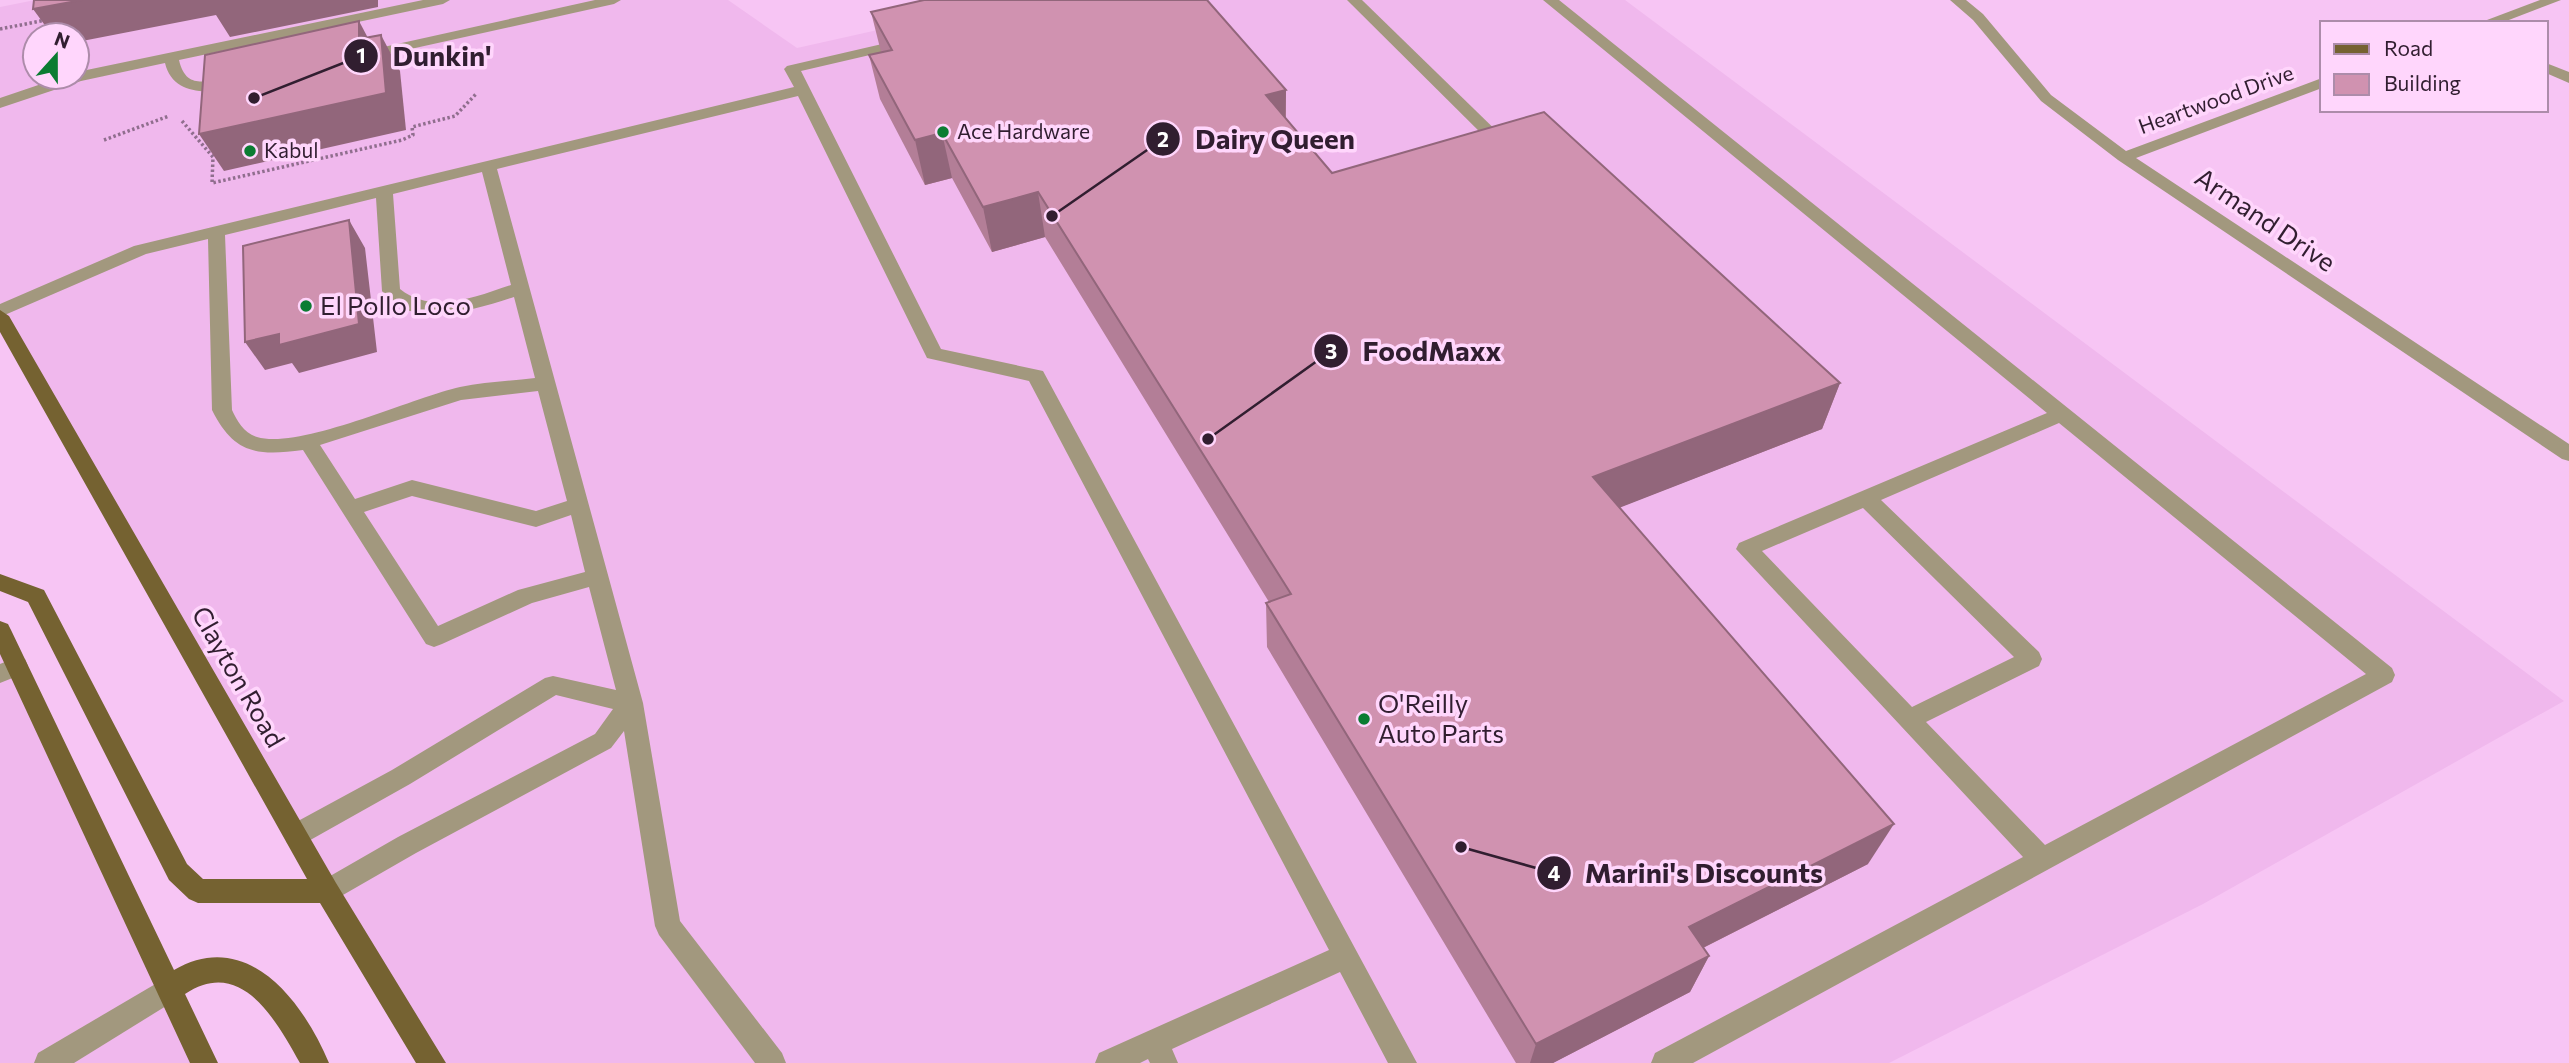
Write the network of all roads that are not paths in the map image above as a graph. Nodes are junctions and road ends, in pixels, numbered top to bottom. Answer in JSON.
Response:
{"nodes":[{"id":1,"x":443,"y":0,"type":"edge"},
{"id":2,"x":614,"y":0,"type":"edge"},
{"id":3,"x":1354,"y":0,"type":"edge"},
{"id":4,"x":1550,"y":0,"type":"edge"},
{"id":5,"x":1957,"y":0,"type":"edge"},
{"id":6,"x":2554,"y":0,"type":"edge"},
{"id":7,"x":2492,"y":21,"type":"edge"},
{"id":8,"x":927,"y":38,"type":"edge"},
{"id":9,"x":171,"y":56,"type":"junction"},
{"id":10,"x":345,"y":59,"type":"edge"},
{"id":11,"x":2548,"y":68,"type":"edge"},
{"id":12,"x":91,"y":74,"type":"edge"},
{"id":13,"x":2569,"y":78,"type":"edge"},
{"id":14,"x":244,"y":81,"type":"edge"},
{"id":15,"x":2320,"y":84,"type":"edge"},
{"id":16,"x":802,"y":90,"type":"junction"},
{"id":17,"x":36,"y":91,"type":"edge"},
{"id":18,"x":0,"y":103,"type":"edge"},
{"id":19,"x":1513,"y":156,"type":"edge"},
{"id":20,"x":2124,"y":157,"type":"junction"},
{"id":21,"x":488,"y":166,"type":"junction"},
{"id":22,"x":384,"y":191,"type":"junction"},
{"id":23,"x":216,"y":231,"type":"junction"},
{"id":24,"x":521,"y":288,"type":"junction"},
{"id":25,"x":0,"y":313,"type":"edge"},
{"id":26,"x":546,"y":383,"type":"junction"},
{"id":27,"x":2062,"y":414,"type":"junction"},
{"id":28,"x":309,"y":442,"type":"junction"},
{"id":29,"x":2569,"y":454,"type":"edge"},
{"id":30,"x":1866,"y":498,"type":"junction"},
{"id":31,"x":578,"y":505,"type":"junction"},
{"id":32,"x":351,"y":508,"type":"junction"},
{"id":33,"x":597,"y":577,"type":"junction"},
{"id":34,"x":0,"y":582,"type":"edge"},
{"id":35,"x":0,"y":630,"type":"edge"},
{"id":36,"x":8,"y":670,"type":"edge"},
{"id":37,"x":631,"y":703,"type":"junction"},
{"id":38,"x":1909,"y":720,"type":"junction"},
{"id":39,"x":296,"y":835,"type":"junction"},
{"id":40,"x":2042,"y":860,"type":"junction"},
{"id":41,"x":327,"y":891,"type":"junction"},
{"id":42,"x":1345,"y":956,"type":"junction"},
{"id":43,"x":169,"y":989,"type":"junction"},
{"id":44,"x":1160,"y":1053,"type":"edge"},
{"id":45,"x":48,"y":1063,"type":"edge"},
{"id":46,"x":204,"y":1063,"type":"edge"},
{"id":47,"x":314,"y":1063,"type":"edge"},
{"id":48,"x":432,"y":1063,"type":"edge"},
{"id":49,"x":772,"y":1063,"type":"edge"},
{"id":50,"x":1108,"y":1063,"type":"edge"},
{"id":51,"x":1403,"y":1063,"type":"edge"},
{"id":52,"x":1665,"y":1063,"type":"edge"}],
"edges":[{"from":1,"to":9,"type":"street"},
{"from":2,"to":10,"type":"street"},
{"from":3,"to":19,"type":"street"},
{"from":4,"to":27,"type":"street"},
{"from":5,"to":20,"type":"street","name":"Armand Drive"},
{"from":6,"to":7,"type":"street"},
{"from":8,"to":16,"type":"street"},
{"from":9,"to":12,"type":"street"},
{"from":9,"to":14,"type":"street"},
{"from":11,"to":13,"type":"street"},
{"from":15,"to":20,"type":"street","name":"Heartwood Drive"},
{"from":16,"to":21,"type":"street"},
{"from":16,"to":42,"type":"street"},
{"from":17,"to":18,"type":"street"},
{"from":20,"to":29,"type":"street","name":"Armand Drive"},
{"from":21,"to":22,"type":"street"},
{"from":21,"to":24,"type":"street"},
{"from":22,"to":23,"type":"street"},
{"from":22,"to":24,"type":"street"},
{"from":23,"to":25,"type":"street"},
{"from":23,"to":28,"type":"street"},
{"from":24,"to":26,"type":"street"},
{"from":25,"to":39,"type":"main road","name":"Clayton Road"},
{"from":26,"to":28,"type":"street"},
{"from":26,"to":31,"type":"street"},
{"from":27,"to":30,"type":"street"},
{"from":27,"to":40,"type":"street"},
{"from":28,"to":32,"type":"street"},
{"from":30,"to":38,"type":"street"},
{"from":30,"to":38,"type":"street"},
{"from":31,"to":32,"type":"street"},
{"from":31,"to":33,"type":"street"},
{"from":32,"to":33,"type":"street"},
{"from":33,"to":37,"type":"street"},
{"from":34,"to":41,"type":"main road"},
{"from":35,"to":36,"type":"main road"},
{"from":36,"to":43,"type":"main road"},
{"from":37,"to":39,"type":"street"},
{"from":37,"to":41,"type":"street"},
{"from":37,"to":49,"type":"street"},
{"from":38,"to":40,"type":"street"},
{"from":39,"to":41,"type":"main road","name":"Clayton Road"},
{"from":40,"to":52,"type":"street"},
{"from":41,"to":48,"type":"main road","name":"Clayton Road"},
{"from":42,"to":44,"type":"street"},
{"from":42,"to":51,"type":"street"},
{"from":43,"to":45,"type":"street"},
{"from":43,"to":46,"type":"main road"},
{"from":43,"to":47,"type":"main road"},
{"from":44,"to":50,"type":"street"}]}
